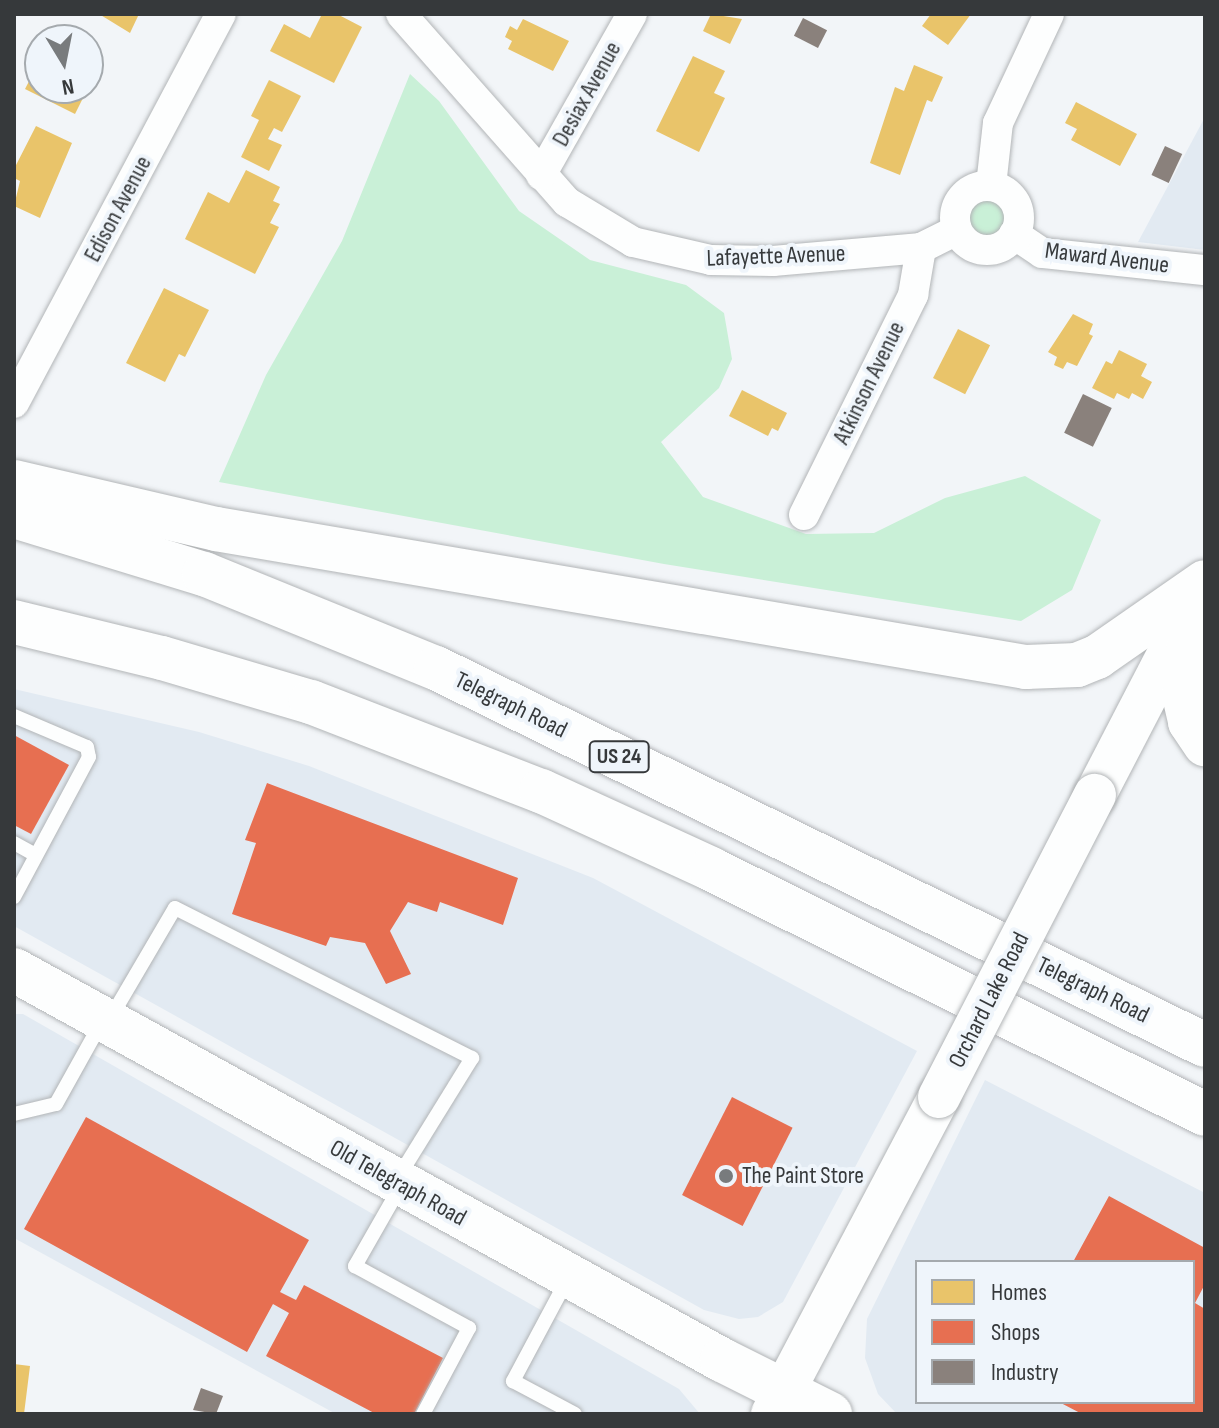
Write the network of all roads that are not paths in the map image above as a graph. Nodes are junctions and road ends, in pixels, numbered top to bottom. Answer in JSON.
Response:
{"nodes":[{"id":1,"x":221,"y":14,"type":"edge"},
{"id":2,"x":401,"y":14,"type":"edge"},
{"id":3,"x":632,"y":14,"type":"edge"},
{"id":4,"x":1049,"y":14,"type":"edge"},
{"id":5,"x":541,"y":175,"type":"junction"},
{"id":6,"x":991,"y":186,"type":"junction"},
{"id":7,"x":957,"y":230,"type":"junction"},
{"id":8,"x":1014,"y":234,"type":"junction"},
{"id":9,"x":921,"y":248,"type":"junction"},
{"id":10,"x":1205,"y":270,"type":"edge"},
{"id":11,"x":14,"y":403,"type":"edge"},
{"id":12,"x":14,"y":482,"type":"edge"},
{"id":13,"x":804,"y":515,"type":"dead end"},
{"id":14,"x":14,"y":516,"type":"edge"},
{"id":15,"x":1205,"y":585,"type":"edge"},
{"id":16,"x":14,"y":622,"type":"edge"},
{"id":17,"x":14,"y":716,"type":"edge"},
{"id":18,"x":1205,"y":744,"type":"edge"},
{"id":19,"x":14,"y":843,"type":"edge"},
{"id":20,"x":36,"y":855,"type":"junction"},
{"id":21,"x":14,"y":897,"type":"edge"},
{"id":22,"x":14,"y":970,"type":"edge"},
{"id":23,"x":105,"y":1021,"type":"junction"},
{"id":24,"x":1205,"y":1045,"type":"edge"},
{"id":25,"x":14,"y":1114,"type":"edge"},
{"id":26,"x":1205,"y":1114,"type":"edge"},
{"id":27,"x":399,"y":1183,"type":"junction"},
{"id":28,"x":569,"y":1276,"type":"junction"},
{"id":29,"x":778,"y":1403,"type":"edge"},
{"id":30,"x":423,"y":1414,"type":"edge"},
{"id":31,"x":575,"y":1414,"type":"edge"},
{"id":32,"x":830,"y":1414,"type":"edge"}],
"edges":[{"from":1,"to":11,"type":"street","name":"Edison Avenue"},
{"from":2,"to":5,"type":"street","name":"Lafayette Avenue"},
{"from":3,"to":5,"type":"street","name":"Desiax Avenue"},
{"from":4,"to":6,"type":"street"},
{"from":5,"to":9,"type":"street","name":"Lafayette Avenue"},
{"from":6,"to":7,"type":"street"},
{"from":6,"to":8,"type":"street"},
{"from":7,"to":8,"type":"street"},
{"from":7,"to":9,"type":"street","name":"Lafayette Avenue"},
{"from":8,"to":10,"type":"street","name":"Maward Avenue"},
{"from":9,"to":13,"type":"street","name":"Atkinson Avenue"},
{"from":12,"to":15,"type":"main road"},
{"from":14,"to":24,"type":"main road","name":"Telegraph Road","number":"US 24"},
{"from":15,"to":18,"type":"main road"},
{"from":15,"to":29,"type":"main road","name":"Orchard Lake Road","bridge":true},
{"from":16,"to":26,"type":"main road","number":"US 24"},
{"from":17,"to":20,"type":"lane"},
{"from":19,"to":20,"type":"lane"},
{"from":20,"to":21,"type":"lane"},
{"from":22,"to":23,"type":"main road","name":"Old Telegraph Road"},
{"from":23,"to":25,"type":"lane"},
{"from":23,"to":27,"type":"main road","name":"Old Telegraph Road"},
{"from":23,"to":27,"type":"lane"},
{"from":27,"to":28,"type":"main road","name":"Old Telegraph Road"},
{"from":27,"to":30,"type":"lane"},
{"from":28,"to":29,"type":"main road","name":"Old Telegraph Road"},
{"from":28,"to":31,"type":"lane"},
{"from":29,"to":32,"type":"main road","name":"Old Telegraph Road"}]}
